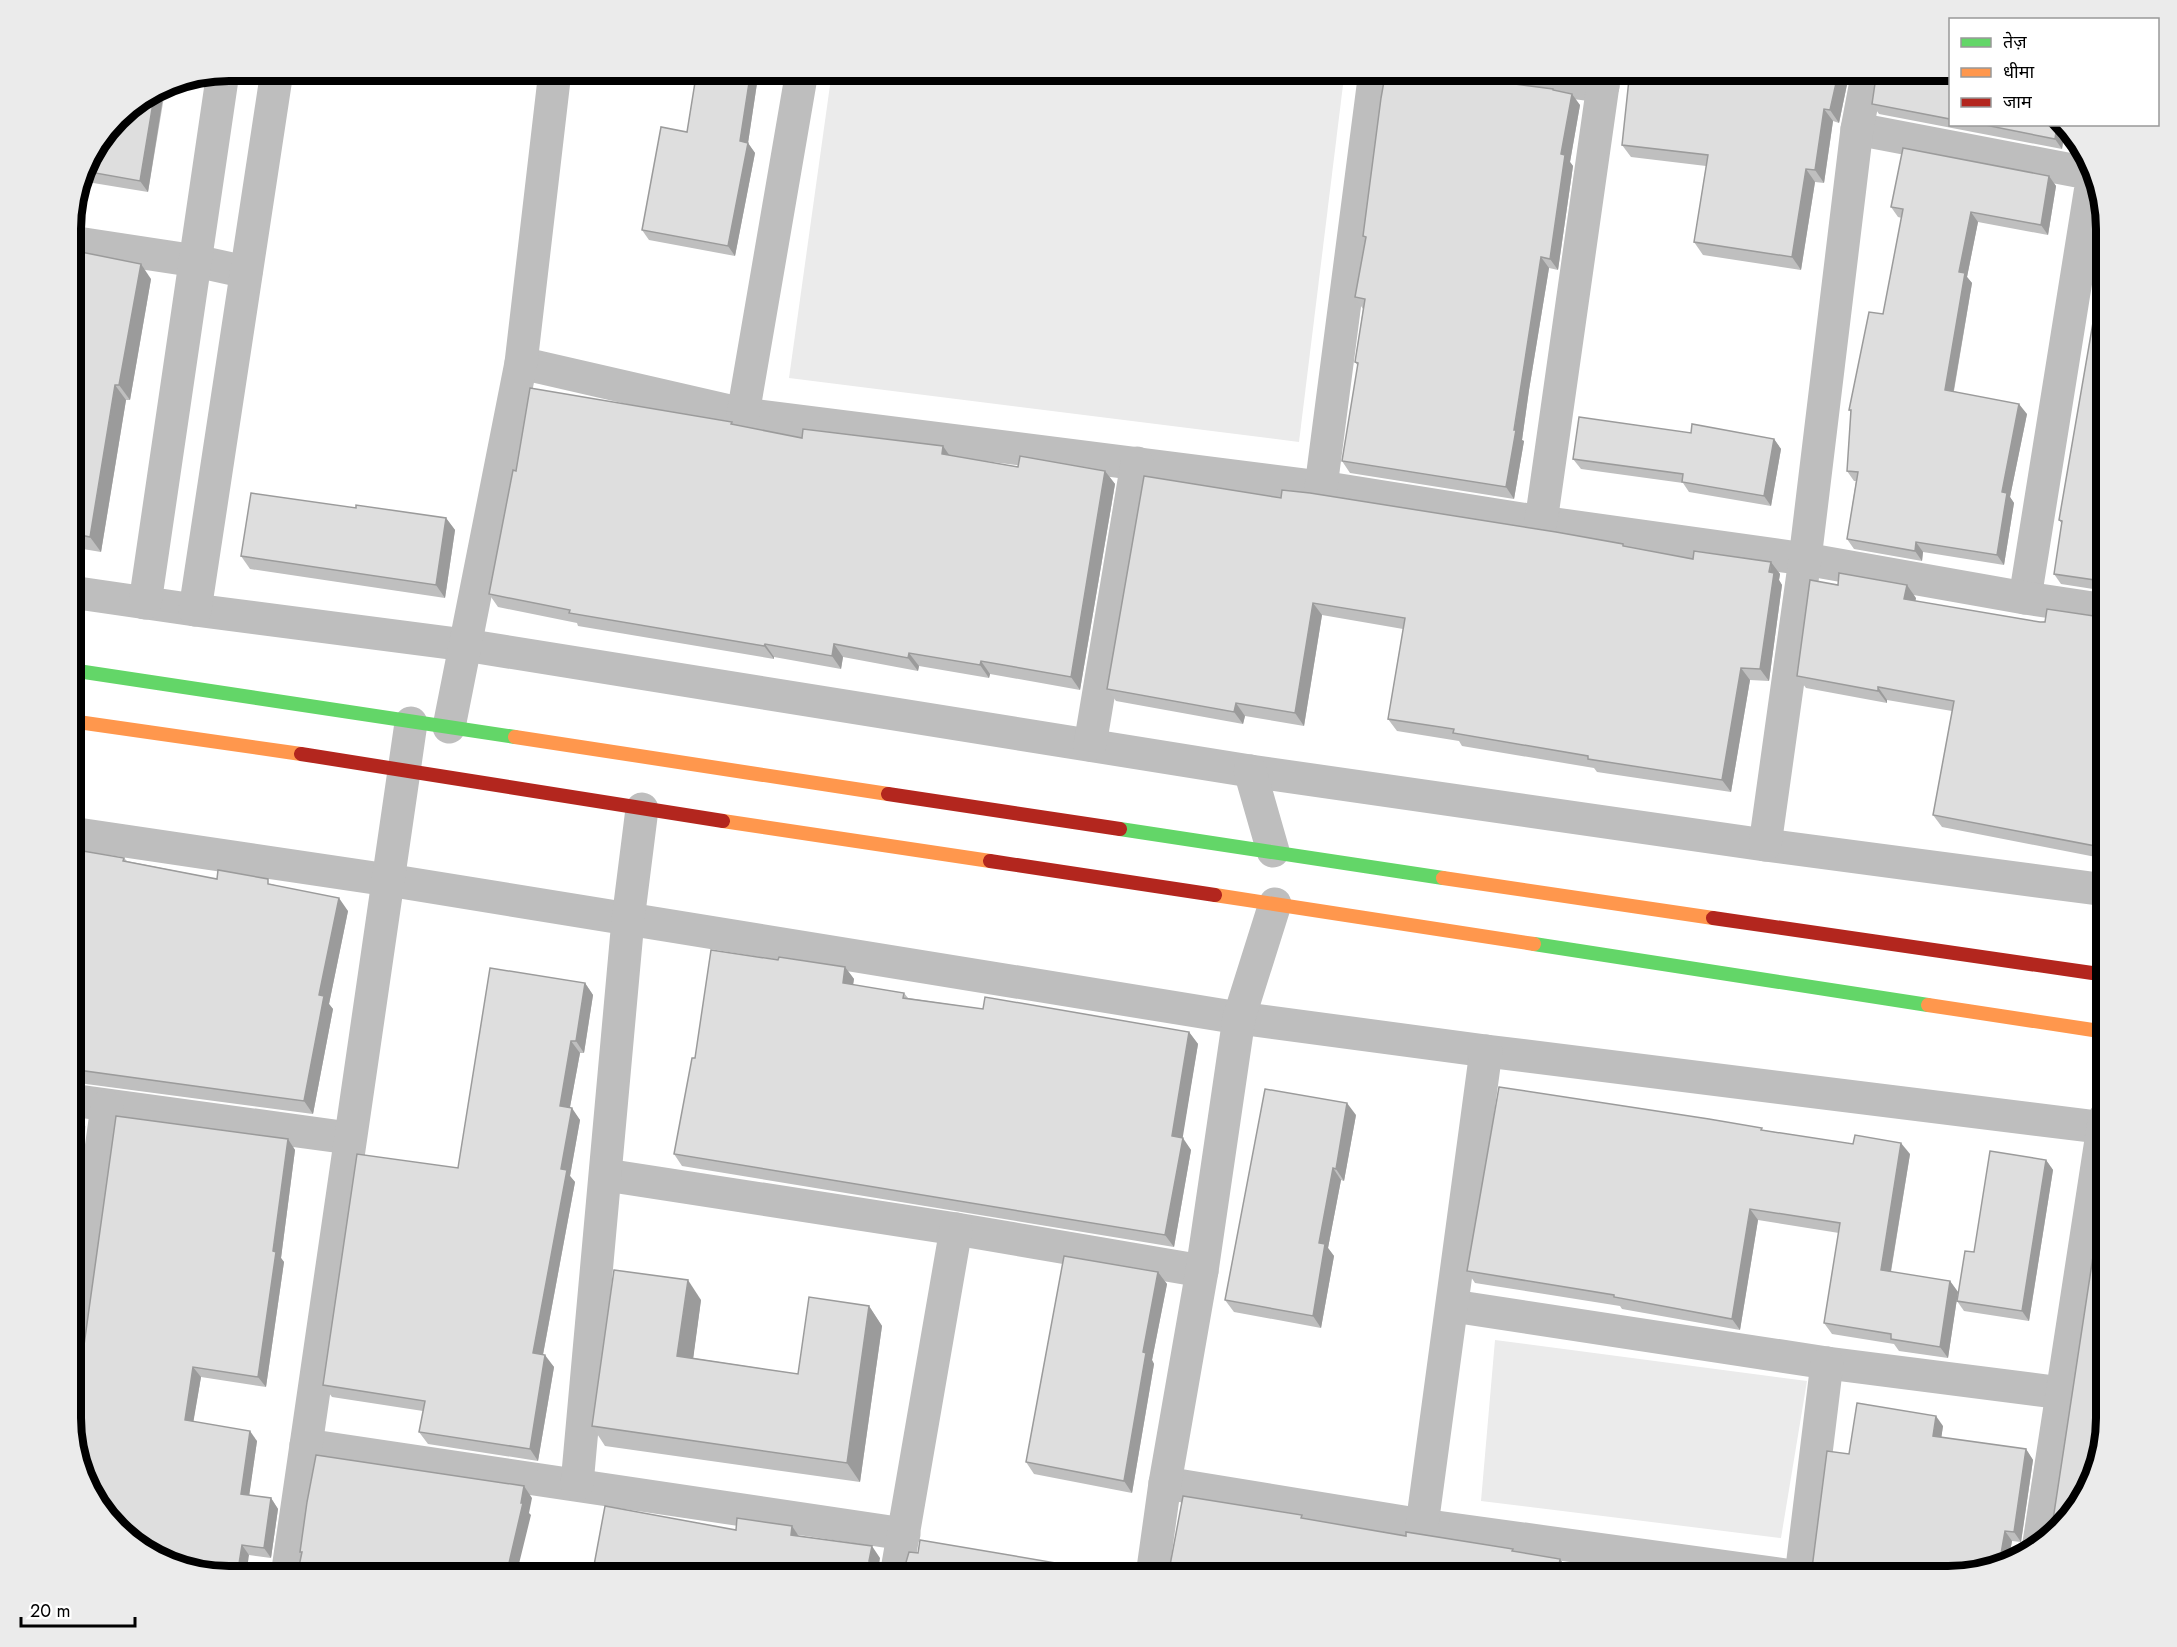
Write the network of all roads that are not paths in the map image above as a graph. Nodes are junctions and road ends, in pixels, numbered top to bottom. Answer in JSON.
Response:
{"nodes":[{"id":1,"x":222,"y":81,"type":"edge"},
{"id":2,"x":274,"y":81,"type":"edge"},
{"id":3,"x":554,"y":81,"type":"edge"},
{"id":4,"x":799,"y":81,"type":"edge"},
{"id":5,"x":1374,"y":81,"type":"edge"},
{"id":6,"x":1604,"y":81,"type":"edge"},
{"id":7,"x":1866,"y":81,"type":"edge"},
{"id":8,"x":1857,"y":129,"type":"junction"},
{"id":9,"x":2084,"y":172,"type":"edge"},
{"id":10,"x":2091,"y":192,"type":"edge"},
{"id":11,"x":81,"y":244,"type":"edge"},
{"id":12,"x":196,"y":261,"type":"junction"},
{"id":13,"x":246,"y":272,"type":"junction"},
{"id":14,"x":521,"y":363,"type":"junction"},
{"id":15,"x":743,"y":414,"type":"junction"},
{"id":16,"x":1137,"y":464,"type":"junction"},
{"id":17,"x":1321,"y":487,"type":"junction"},
{"id":18,"x":1541,"y":522,"type":"junction"},
{"id":19,"x":1805,"y":558,"type":"junction"},
{"id":20,"x":81,"y":593,"type":"edge"},
{"id":21,"x":2025,"y":598,"type":"junction"},
{"id":22,"x":145,"y":603,"type":"junction"},
{"id":23,"x":2096,"y":609,"type":"edge"},
{"id":24,"x":195,"y":610,"type":"junction"},
{"id":25,"x":465,"y":645,"type":"junction"},
{"id":26,"x":81,"y":672,"type":"edge"},
{"id":27,"x":81,"y":722,"type":"edge"},
{"id":28,"x":411,"y":723,"type":"junction"},
{"id":29,"x":449,"y":727,"type":"junction"},
{"id":30,"x":1090,"y":745,"type":"junction"},
{"id":31,"x":404,"y":769,"type":"junction"},
{"id":32,"x":1250,"y":771,"type":"junction"},
{"id":33,"x":642,"y":809,"type":"junction"},
{"id":34,"x":81,"y":834,"type":"edge"},
{"id":35,"x":1764,"y":845,"type":"junction"},
{"id":36,"x":1273,"y":857,"type":"junction"},
{"id":37,"x":387,"y":880,"type":"junction"},
{"id":38,"x":2096,"y":889,"type":"edge"},
{"id":39,"x":1275,"y":899,"type":"junction"},
{"id":40,"x":628,"y":920,"type":"junction"},
{"id":41,"x":2096,"y":974,"type":"edge"},
{"id":42,"x":1239,"y":1018,"type":"junction"},
{"id":43,"x":2096,"y":1030,"type":"edge"},
{"id":44,"x":1486,"y":1051,"type":"junction"},
{"id":45,"x":81,"y":1102,"type":"edge"},
{"id":46,"x":107,"y":1106,"type":"junction"},
{"id":47,"x":2096,"y":1123,"type":"edge"},
{"id":48,"x":349,"y":1138,"type":"junction"},
{"id":49,"x":606,"y":1175,"type":"junction"},
{"id":50,"x":2096,"y":1180,"type":"edge"},
{"id":51,"x":956,"y":1229,"type":"junction"},
{"id":52,"x":1202,"y":1271,"type":"junction"},
{"id":53,"x":81,"y":1294,"type":"edge"},
{"id":54,"x":1453,"y":1306,"type":"junction"},
{"id":55,"x":1827,"y":1363,"type":"junction"},
{"id":56,"x":2062,"y":1393,"type":"junction"},
{"id":57,"x":306,"y":1445,"type":"junction"},
{"id":58,"x":1165,"y":1483,"type":"junction"},
{"id":59,"x":577,"y":1484,"type":"junction"},
{"id":60,"x":1422,"y":1525,"type":"junction"},
{"id":61,"x":2040,"y":1533,"type":"edge"},
{"id":62,"x":904,"y":1534,"type":"junction"},
{"id":63,"x":288,"y":1566,"type":"edge"},
{"id":64,"x":898,"y":1566,"type":"edge"},
{"id":65,"x":1153,"y":1566,"type":"edge"},
{"id":66,"x":1720,"y":1566,"type":"edge"},
{"id":67,"x":1802,"y":1566,"type":"edge"}],
"edges":[{"from":1,"to":12,"type":"street"},
{"from":2,"to":13,"type":"street"},
{"from":3,"to":14,"type":"street"},
{"from":4,"to":15,"type":"street"},
{"from":5,"to":17,"type":"street"},
{"from":6,"to":18,"type":"street"},
{"from":7,"to":8,"type":"street"},
{"from":8,"to":9,"type":"street"},
{"from":8,"to":19,"type":"street"},
{"from":10,"to":21,"type":"street"},
{"from":11,"to":12,"type":"street"},
{"from":12,"to":13,"type":"street"},
{"from":12,"to":22,"type":"street"},
{"from":13,"to":24,"type":"street"},
{"from":14,"to":15,"type":"street"},
{"from":14,"to":25,"type":"street"},
{"from":15,"to":16,"type":"street"},
{"from":16,"to":17,"type":"street"},
{"from":16,"to":30,"type":"street"},
{"from":17,"to":18,"type":"street"},
{"from":18,"to":19,"type":"street"},
{"from":19,"to":21,"type":"street"},
{"from":19,"to":35,"type":"street"},
{"from":20,"to":22,"type":"street"},
{"from":21,"to":23,"type":"street"},
{"from":22,"to":24,"type":"street"},
{"from":24,"to":25,"type":"street"},
{"from":25,"to":29,"type":"street"},
{"from":25,"to":30,"type":"street"},
{"from":26,"to":28,"type":"main road"},
{"from":27,"to":31,"type":"main road"},
{"from":28,"to":29,"type":"main road"},
{"from":28,"to":31,"type":"street"},
{"from":29,"to":36,"type":"main road"},
{"from":30,"to":32,"type":"street"},
{"from":31,"to":33,"type":"main road"},
{"from":31,"to":37,"type":"street"},
{"from":32,"to":35,"type":"street"},
{"from":32,"to":36,"type":"street"},
{"from":33,"to":39,"type":"main road"},
{"from":33,"to":40,"type":"street"},
{"from":34,"to":37,"type":"street"},
{"from":35,"to":38,"type":"street"},
{"from":36,"to":41,"type":"main road"},
{"from":37,"to":40,"type":"street"},
{"from":37,"to":48,"type":"street"},
{"from":39,"to":42,"type":"street"},
{"from":39,"to":43,"type":"main road"},
{"from":40,"to":42,"type":"street"},
{"from":40,"to":49,"type":"street"},
{"from":42,"to":44,"type":"street"},
{"from":42,"to":52,"type":"street"},
{"from":44,"to":47,"type":"street"},
{"from":44,"to":54,"type":"street"},
{"from":45,"to":46,"type":"street"},
{"from":46,"to":48,"type":"street"},
{"from":46,"to":53,"type":"street"},
{"from":48,"to":57,"type":"street"},
{"from":49,"to":51,"type":"street"},
{"from":49,"to":59,"type":"street"},
{"from":50,"to":56,"type":"street"},
{"from":51,"to":52,"type":"street"},
{"from":51,"to":62,"type":"street"},
{"from":52,"to":58,"type":"street"},
{"from":54,"to":55,"type":"street"},
{"from":54,"to":60,"type":"street"},
{"from":55,"to":56,"type":"street"},
{"from":55,"to":67,"type":"street"},
{"from":56,"to":61,"type":"street"},
{"from":57,"to":59,"type":"street"},
{"from":57,"to":63,"type":"street"},
{"from":58,"to":60,"type":"street"},
{"from":58,"to":65,"type":"street"},
{"from":59,"to":62,"type":"street"},
{"from":60,"to":66,"type":"street"},
{"from":62,"to":64,"type":"street"}]}
